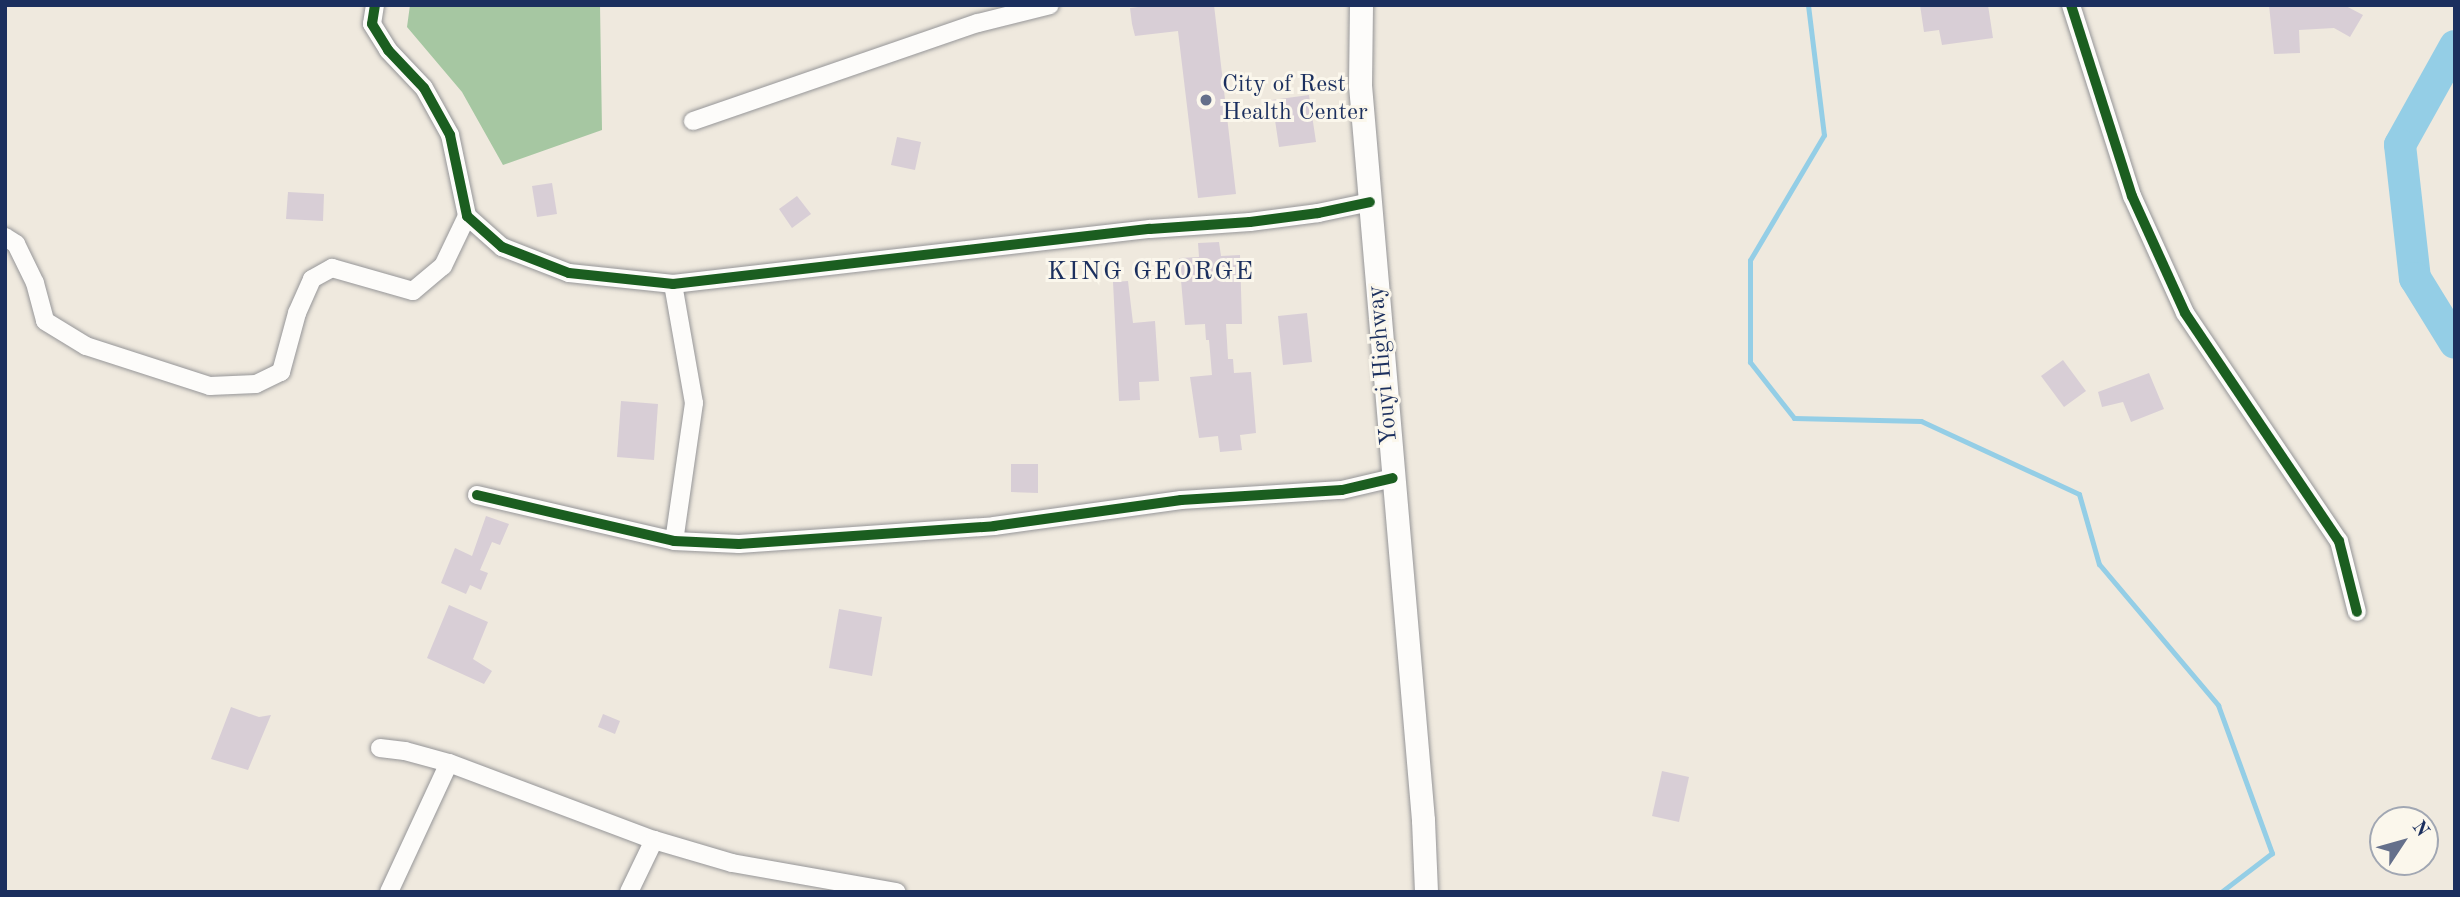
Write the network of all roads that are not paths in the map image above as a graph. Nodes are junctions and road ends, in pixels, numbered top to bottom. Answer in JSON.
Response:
{"nodes":[{"id":1,"x":375,"y":5,"type":"edge"},
{"id":2,"x":1050,"y":5,"type":"edge"},
{"id":3,"x":1361,"y":5,"type":"edge"},
{"id":4,"x":2071,"y":5,"type":"edge"},
{"id":5,"x":693,"y":121,"type":"dead end"},
{"id":6,"x":1370,"y":201,"type":"junction"},
{"id":7,"x":467,"y":216,"type":"junction"},
{"id":8,"x":5,"y":237,"type":"edge"},
{"id":9,"x":673,"y":284,"type":"junction"},
{"id":10,"x":1393,"y":478,"type":"junction"},
{"id":11,"x":477,"y":495,"type":"dead end"},
{"id":12,"x":674,"y":541,"type":"junction"},
{"id":13,"x":2357,"y":612,"type":"dead end"},
{"id":14,"x":380,"y":748,"type":"dead end"},
{"id":15,"x":449,"y":763,"type":"junction"},
{"id":16,"x":654,"y":840,"type":"junction"},
{"id":17,"x":888,"y":891,"type":"edge"},
{"id":18,"x":389,"y":892,"type":"edge"},
{"id":19,"x":629,"y":892,"type":"edge"},
{"id":20,"x":1426,"y":892,"type":"edge"}],
"edges":[{"from":1,"to":7,"type":"street"},
{"from":2,"to":5,"type":"street"},
{"from":3,"to":6,"type":"main road","name":"Youyi Highway"},
{"from":4,"to":13,"type":"street"},
{"from":6,"to":9,"type":"street"},
{"from":6,"to":10,"type":"main road","name":"Youyi Highway"},
{"from":7,"to":8,"type":"street"},
{"from":7,"to":9,"type":"street"},
{"from":9,"to":12,"type":"street"},
{"from":10,"to":12,"type":"street"},
{"from":10,"to":20,"type":"main road","name":"Youyi Highway"},
{"from":11,"to":12,"type":"street"},
{"from":14,"to":15,"type":"street"},
{"from":15,"to":16,"type":"street"},
{"from":15,"to":18,"type":"street"},
{"from":16,"to":17,"type":"street"},
{"from":16,"to":19,"type":"street"}]}
